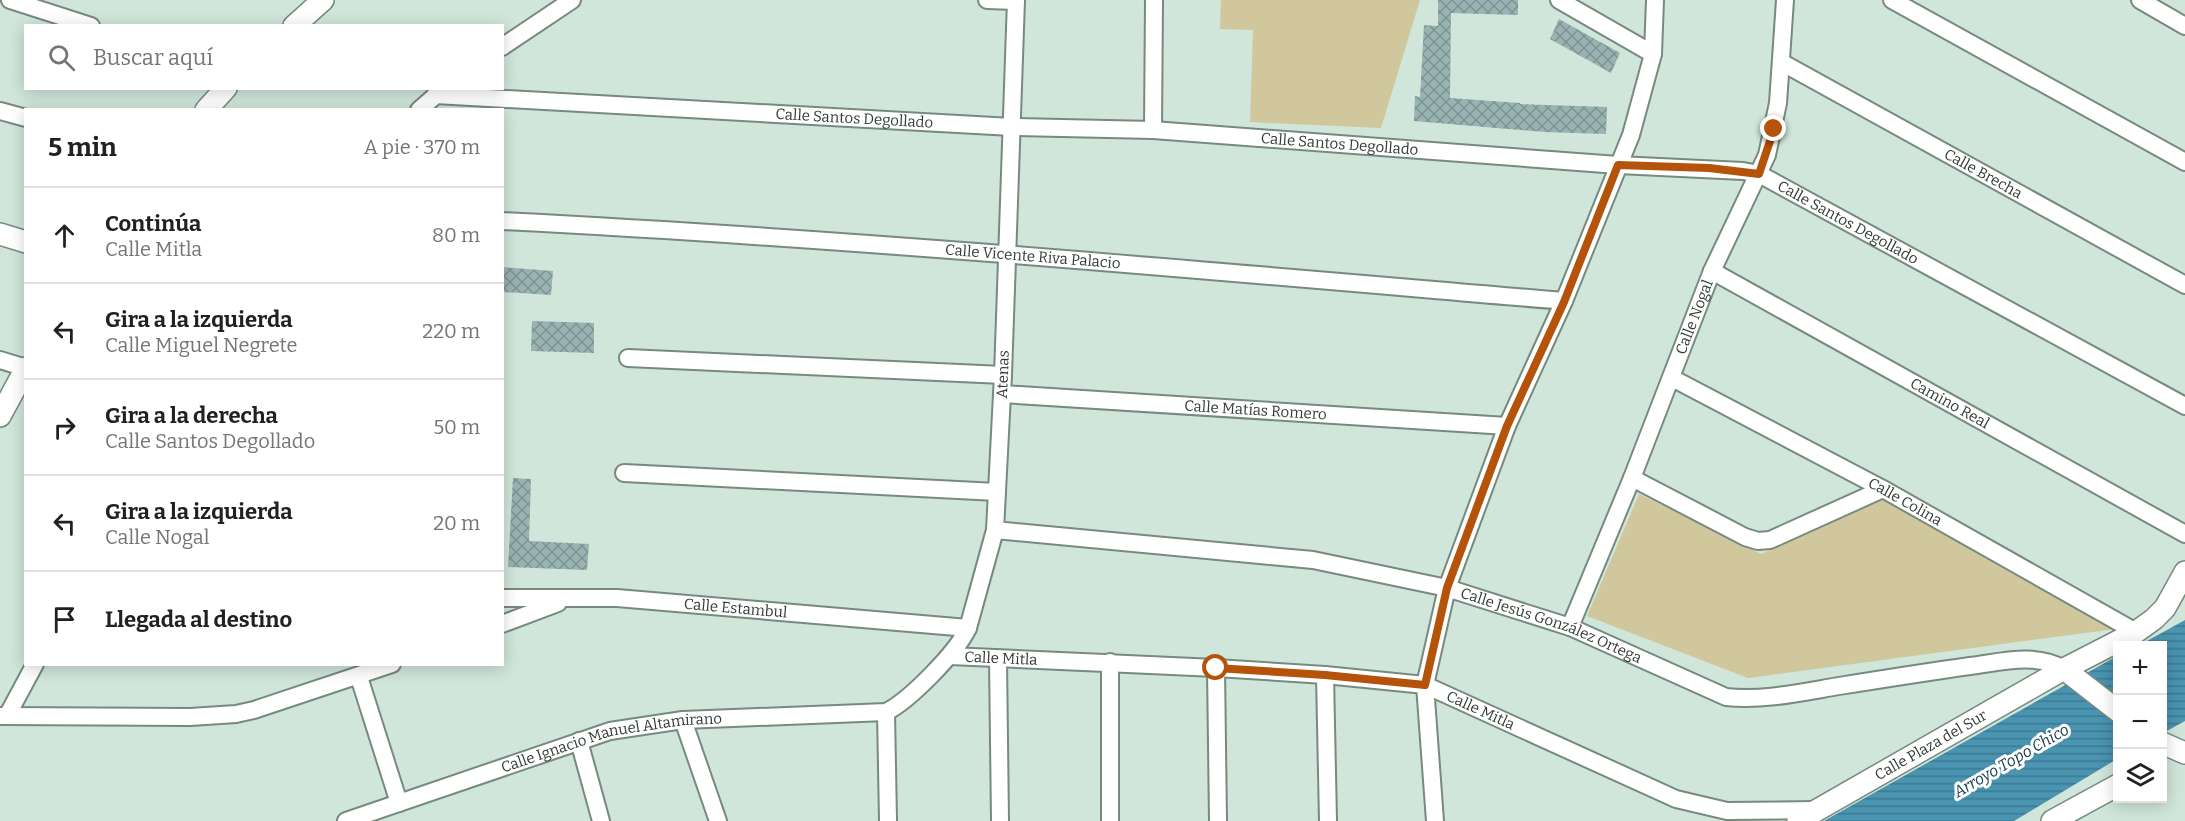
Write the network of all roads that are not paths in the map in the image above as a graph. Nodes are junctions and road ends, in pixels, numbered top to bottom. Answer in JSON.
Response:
{"nodes":[{"id":1,"x":10,"y":0,"type":"edge"},
{"id":2,"x":322,"y":0,"type":"edge"},
{"id":3,"x":573,"y":0,"type":"edge"},
{"id":4,"x":987,"y":0,"type":"edge"},
{"id":5,"x":1154,"y":0,"type":"edge"},
{"id":6,"x":1558,"y":0,"type":"edge"},
{"id":7,"x":1655,"y":0,"type":"edge"},
{"id":8,"x":1785,"y":0,"type":"edge"},
{"id":9,"x":1892,"y":0,"type":"edge"},
{"id":10,"x":2139,"y":0,"type":"edge"},
{"id":11,"x":1016,"y":1,"type":"edge"},
{"id":12,"x":85,"y":24,"type":"edge"},
{"id":13,"x":296,"y":24,"type":"edge"},
{"id":14,"x":2185,"y":26,"type":"edge"},
{"id":15,"x":504,"y":46,"type":"edge"},
{"id":16,"x":1653,"y":54,"type":"junction"},
{"id":17,"x":1781,"y":62,"type":"junction"},
{"id":18,"x":224,"y":90,"type":"edge"},
{"id":19,"x":439,"y":92,"type":"edge"},
{"id":20,"x":208,"y":108,"type":"edge"},
{"id":21,"x":421,"y":108,"type":"edge"},
{"id":22,"x":0,"y":111,"type":"edge"},
{"id":23,"x":24,"y":117,"type":"edge"},
{"id":24,"x":1012,"y":127,"type":"junction"},
{"id":25,"x":1153,"y":130,"type":"junction"},
{"id":26,"x":2185,"y":162,"type":"edge"},
{"id":27,"x":1618,"y":165,"type":"junction"},
{"id":28,"x":1759,"y":174,"type":"junction"},
{"id":29,"x":504,"y":221,"type":"edge"},
{"id":30,"x":0,"y":234,"type":"edge"},
{"id":31,"x":24,"y":241,"type":"edge"},
{"id":32,"x":1007,"y":254,"type":"junction"},
{"id":33,"x":1712,"y":271,"type":"junction"},
{"id":34,"x":2185,"y":285,"type":"edge"},
{"id":35,"x":1564,"y":302,"type":"junction"},
{"id":36,"x":628,"y":358,"type":"dead end"},
{"id":37,"x":0,"y":360,"type":"edge"},
{"id":38,"x":24,"y":367,"type":"edge"},
{"id":39,"x":24,"y":372,"type":"edge"},
{"id":40,"x":1003,"y":375,"type":"junction"},
{"id":41,"x":1672,"y":378,"type":"junction"},
{"id":42,"x":1002,"y":394,"type":"junction"},
{"id":43,"x":2185,"y":406,"type":"edge"},
{"id":44,"x":0,"y":416,"type":"edge"},
{"id":45,"x":1507,"y":426,"type":"junction"},
{"id":46,"x":624,"y":473,"type":"dead end"},
{"id":47,"x":1632,"y":478,"type":"junction"},
{"id":48,"x":1884,"y":489,"type":"junction"},
{"id":49,"x":997,"y":492,"type":"junction"},
{"id":50,"x":995,"y":530,"type":"junction"},
{"id":51,"x":2185,"y":534,"type":"edge"},
{"id":52,"x":2185,"y":572,"type":"edge"},
{"id":53,"x":1447,"y":588,"type":"junction"},
{"id":54,"x":504,"y":598,"type":"edge"},
{"id":55,"x":569,"y":599,"type":"junction"},
{"id":56,"x":504,"y":623,"type":"edge"},
{"id":57,"x":1570,"y":627,"type":"junction"},
{"id":58,"x":968,"y":628,"type":"junction"},
{"id":59,"x":2136,"y":632,"type":"junction"},
{"id":60,"x":950,"y":656,"type":"junction"},
{"id":61,"x":998,"y":659,"type":"junction"},
{"id":62,"x":1110,"y":662,"type":"junction"},
{"id":63,"x":34,"y":666,"type":"edge"},
{"id":64,"x":387,"y":666,"type":"edge"},
{"id":65,"x":1216,"y":668,"type":"junction"},
{"id":66,"x":2064,"y":669,"type":"junction"},
{"id":67,"x":1325,"y":675,"type":"junction"},
{"id":68,"x":359,"y":677,"type":"junction"},
{"id":69,"x":1425,"y":685,"type":"junction"},
{"id":70,"x":2113,"y":707,"type":"edge"},
{"id":71,"x":886,"y":712,"type":"junction"},
{"id":72,"x":4,"y":716,"type":"edge"},
{"id":73,"x":683,"y":720,"type":"junction"},
{"id":74,"x":579,"y":741,"type":"junction"},
{"id":75,"x":2113,"y":788,"type":"edge"},
{"id":76,"x":399,"y":803,"type":"junction"},
{"id":77,"x":1817,"y":810,"type":"junction"},
{"id":78,"x":346,"y":821,"type":"edge"},
{"id":79,"x":601,"y":821,"type":"edge"},
{"id":80,"x":718,"y":821,"type":"edge"},
{"id":81,"x":888,"y":821,"type":"edge"},
{"id":82,"x":1000,"y":821,"type":"edge"},
{"id":83,"x":1110,"y":821,"type":"edge"},
{"id":84,"x":1218,"y":821,"type":"edge"},
{"id":85,"x":1328,"y":821,"type":"edge"},
{"id":86,"x":1435,"y":821,"type":"edge"},
{"id":87,"x":1798,"y":821,"type":"edge"},
{"id":88,"x":2052,"y":821,"type":"edge"}],
"edges":[{"from":1,"to":12,"type":"street"},
{"from":2,"to":13,"type":"street"},
{"from":3,"to":15,"type":"street"},
{"from":4,"to":11,"type":"street"},
{"from":5,"to":25,"type":"street"},
{"from":6,"to":16,"type":"street"},
{"from":7,"to":16,"type":"street"},
{"from":8,"to":17,"type":"street","name":"Calle Nogal"},
{"from":9,"to":26,"type":"street"},
{"from":10,"to":14,"type":"street"},
{"from":11,"to":24,"type":"street","name":"Atenas"},
{"from":16,"to":27,"type":"street"},
{"from":17,"to":28,"type":"street","name":"Calle Nogal"},
{"from":17,"to":34,"type":"street","name":"Calle Brecha"},
{"from":18,"to":20,"type":"street"},
{"from":19,"to":21,"type":"street"},
{"from":19,"to":24,"type":"street","name":"Calle Santos Degollado"},
{"from":22,"to":23,"type":"street"},
{"from":24,"to":25,"type":"street","name":"Calle Santos Degollado"},
{"from":24,"to":32,"type":"street","name":"Atenas"},
{"from":25,"to":27,"type":"street","name":"Calle Santos Degollado"},
{"from":27,"to":28,"type":"street","name":"Calle Santos Degollado"},
{"from":27,"to":35,"type":"street"},
{"from":28,"to":33,"type":"street","name":"Calle Nogal"},
{"from":28,"to":43,"type":"street","name":"Calle Santos Degollado"},
{"from":29,"to":32,"type":"street","name":"Calle Vicente Riva Palacio"},
{"from":30,"to":31,"type":"street"},
{"from":32,"to":35,"type":"street","name":"Calle Vicente Riva Palacio"},
{"from":32,"to":40,"type":"street","name":"Atenas"},
{"from":33,"to":41,"type":"street","name":"Calle Nogal"},
{"from":33,"to":51,"type":"street","name":"Camino Real"},
{"from":35,"to":45,"type":"street"},
{"from":36,"to":40,"type":"street"},
{"from":37,"to":38,"type":"street"},
{"from":39,"to":44,"type":"street"},
{"from":40,"to":42,"type":"street","name":"Atenas"},
{"from":41,"to":47,"type":"street","name":"Calle Nogal"},
{"from":41,"to":48,"type":"street","name":"Calle Colina"},
{"from":42,"to":45,"type":"street","name":"Calle Matías Romero"},
{"from":42,"to":49,"type":"street","name":"Atenas"},
{"from":45,"to":53,"type":"street"},
{"from":46,"to":49,"type":"street"},
{"from":47,"to":48,"type":"street"},
{"from":47,"to":57,"type":"street","name":"Calle Nogal"},
{"from":48,"to":59,"type":"street","name":"Calle Colina"},
{"from":49,"to":50,"type":"street","name":"Atenas"},
{"from":50,"to":53,"type":"street","name":"Calle Jesús González Ortega"},
{"from":50,"to":58,"type":"street","name":"Atenas"},
{"from":52,"to":59,"type":"street","name":"Calle Plaza del Sur"},
{"from":53,"to":57,"type":"street","name":"Calle Jesús González Ortega"},
{"from":53,"to":69,"type":"street"},
{"from":54,"to":55,"type":"street","name":"Calle Estambul"},
{"from":55,"to":56,"type":"street"},
{"from":55,"to":58,"type":"street","name":"Calle Estambul"},
{"from":57,"to":66,"type":"street","name":"Calle Jesús González Ortega"},
{"from":58,"to":60,"type":"street","name":"Atenas"},
{"from":59,"to":66,"type":"street","name":"Calle Plaza del Sur"},
{"from":60,"to":61,"type":"street","name":"Calle Mitla"},
{"from":60,"to":71,"type":"street","name":"Atenas"},
{"from":61,"to":62,"type":"street","name":"Calle Mitla"},
{"from":61,"to":82,"type":"street"},
{"from":62,"to":65,"type":"street","name":"Calle Mitla"},
{"from":62,"to":83,"type":"street"},
{"from":63,"to":72,"type":"street"},
{"from":64,"to":68,"type":"street"},
{"from":65,"to":67,"type":"street","name":"Calle Mitla"},
{"from":65,"to":84,"type":"street"},
{"from":66,"to":70,"type":"street"},
{"from":66,"to":77,"type":"street","name":"Calle Plaza del Sur"},
{"from":67,"to":69,"type":"street","name":"Calle Mitla"},
{"from":67,"to":85,"type":"street"},
{"from":68,"to":72,"type":"street"},
{"from":68,"to":76,"type":"street"},
{"from":69,"to":77,"type":"street","name":"Calle Mitla"},
{"from":69,"to":86,"type":"street"},
{"from":71,"to":73,"type":"street","name":"Calle Ignacio Manuel Altamirano"},
{"from":71,"to":81,"type":"street"},
{"from":73,"to":74,"type":"street","name":"Calle Ignacio Manuel Altamirano"},
{"from":73,"to":80,"type":"street"},
{"from":74,"to":76,"type":"street","name":"Calle Ignacio Manuel Altamirano"},
{"from":74,"to":79,"type":"street"},
{"from":75,"to":88,"type":"street"},
{"from":76,"to":78,"type":"street","name":"Calle Ignacio Manuel Altamirano"},
{"from":77,"to":87,"type":"street","name":"Calle Plaza del Sur"}]}
